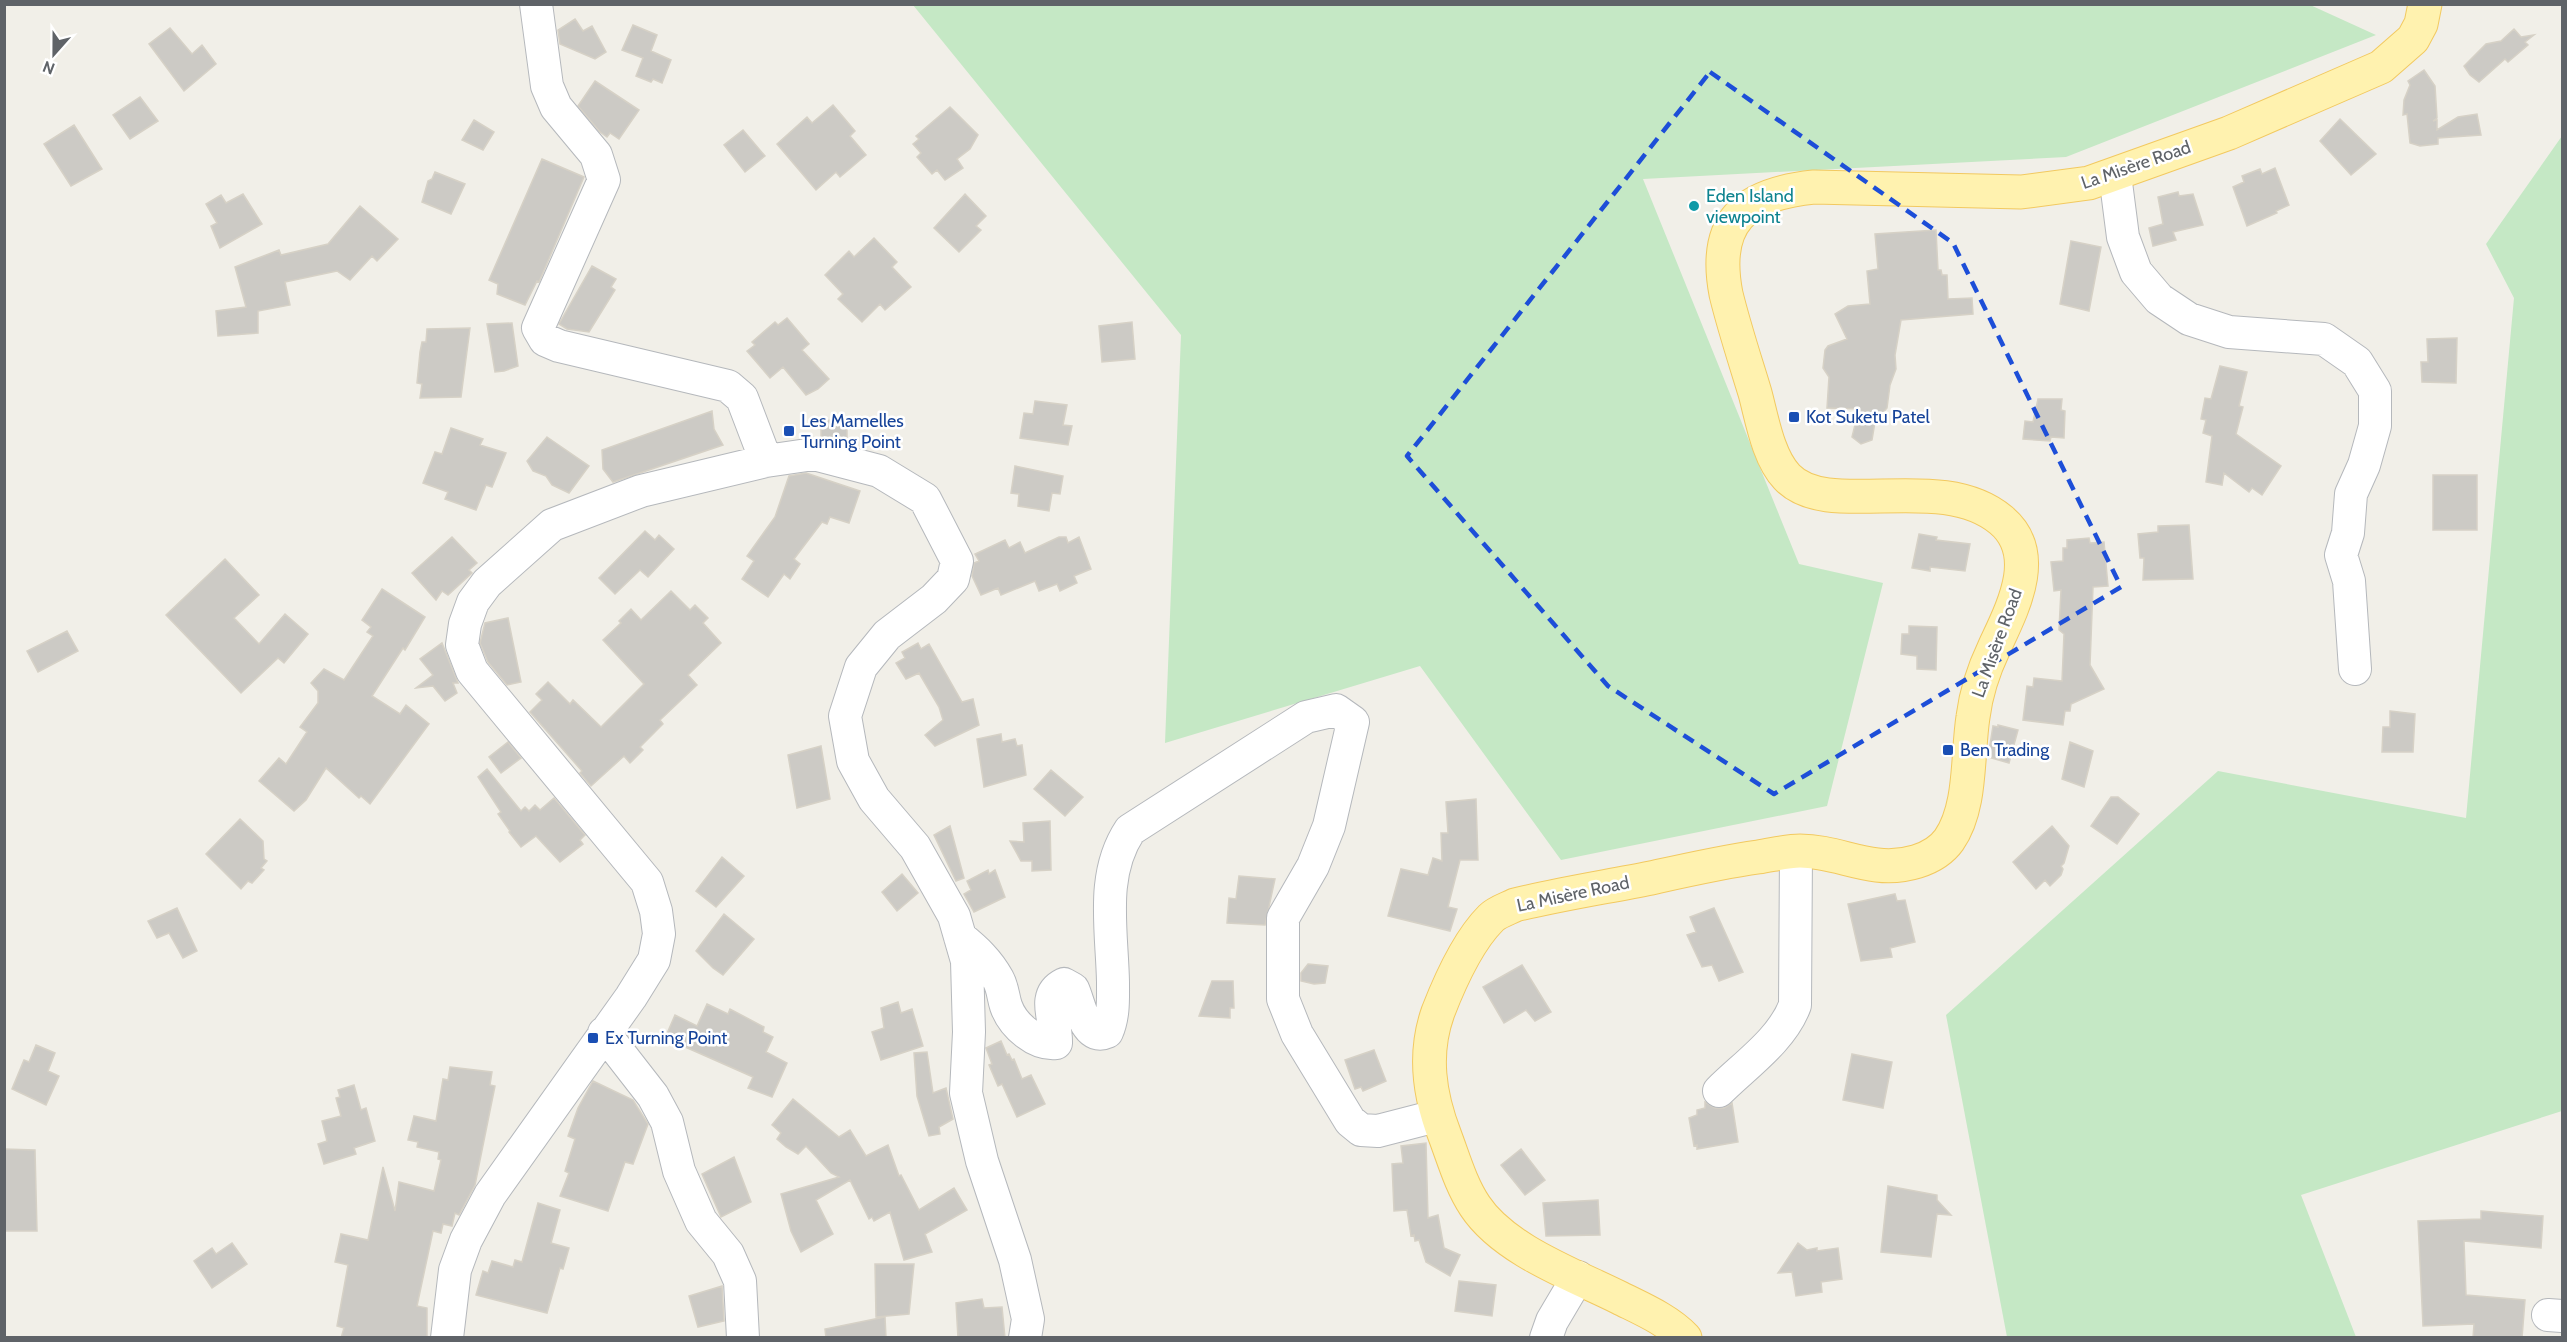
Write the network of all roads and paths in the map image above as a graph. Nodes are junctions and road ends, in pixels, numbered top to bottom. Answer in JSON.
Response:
{"nodes":[{"id":1,"x":536,"y":4,"type":"edge"},
{"id":2,"x":2425,"y":4,"type":"edge"},
{"id":3,"x":2115,"y":175,"type":"junction"},
{"id":4,"x":766,"y":461,"type":"junction"},
{"id":5,"x":2355,"y":669,"type":"dead end"},
{"id":6,"x":1796,"y":851,"type":"junction"},
{"id":7,"x":960,"y":938,"type":"junction"},
{"id":8,"x":604,"y":1033,"type":"junction"},
{"id":9,"x":1719,"y":1090,"type":"dead end"},
{"id":10,"x":1436,"y":1116,"type":"junction"},
{"id":11,"x":1578,"y":1277,"type":"junction"},
{"id":12,"x":447,"y":1338,"type":"edge"},
{"id":13,"x":743,"y":1338,"type":"edge"},
{"id":14,"x":1024,"y":1338,"type":"edge"},
{"id":15,"x":1546,"y":1338,"type":"edge"},
{"id":16,"x":1685,"y":1338,"type":"edge"}],
"edges":[{"from":1,"to":4,"type":"street"},
{"from":2,"to":3,"type":"main road","name":"La Misère Road"},
{"from":3,"to":5,"type":"street"},
{"from":3,"to":6,"type":"main road","name":"La Misère Road"},
{"from":4,"to":7,"type":"street"},
{"from":4,"to":8,"type":"street"},
{"from":6,"to":9,"type":"street"},
{"from":6,"to":10,"type":"main road","name":"La Misère Road"},
{"from":7,"to":10,"type":"street"},
{"from":7,"to":14,"type":"street"},
{"from":8,"to":12,"type":"street"},
{"from":8,"to":13,"type":"street"},
{"from":10,"to":11,"type":"main road","name":"La Misère Road"},
{"from":11,"to":15,"type":"street"},
{"from":11,"to":16,"type":"main road","name":"La Misère Road"}]}
